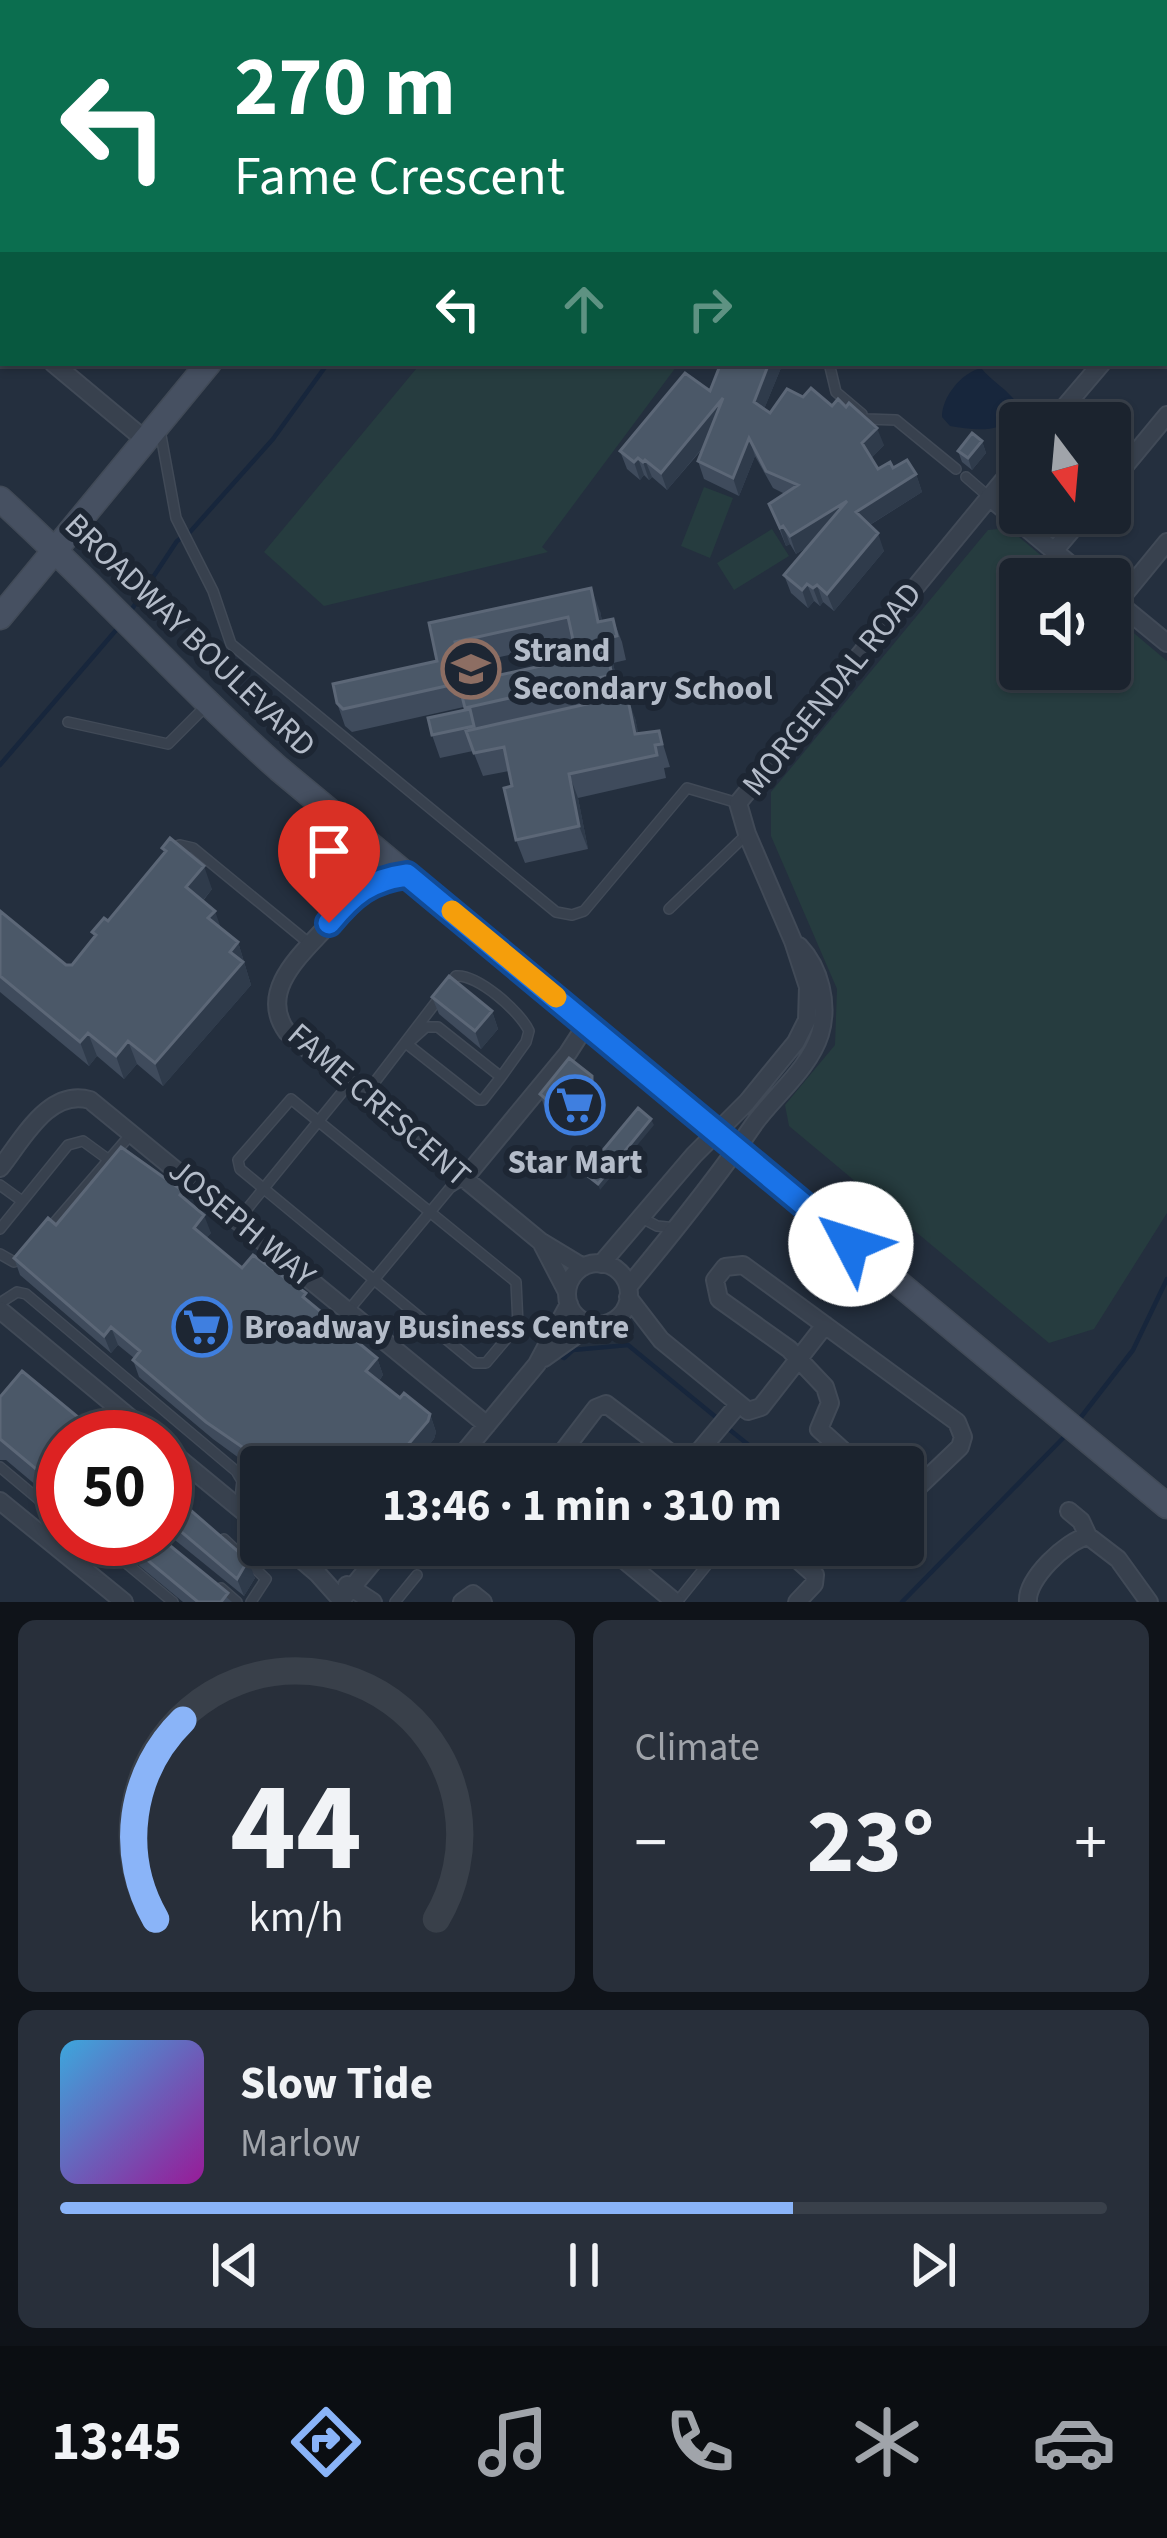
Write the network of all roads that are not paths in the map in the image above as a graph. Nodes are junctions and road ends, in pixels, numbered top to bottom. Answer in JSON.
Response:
{"nodes":[{"id":1,"x":57,"y":366,"type":"edge"},
{"id":2,"x":206,"y":366,"type":"edge"},
{"id":3,"x":1099,"y":366,"type":"edge"},
{"id":4,"x":830,"y":367,"type":"dead end"},
{"id":5,"x":1069,"y":402,"type":"edge"},
{"id":6,"x":1167,"y":415,"type":"edge"},
{"id":7,"x":152,"y":430,"type":"junction"},
{"id":8,"x":1131,"y":459,"type":"edge"},
{"id":9,"x":999,"y":485,"type":"edge"},
{"id":10,"x":989,"y":497,"type":"junction"},
{"id":11,"x":0,"y":499,"type":"edge"},
{"id":12,"x":1068,"y":534,"type":"edge"},
{"id":13,"x":1167,"y":542,"type":"edge"},
{"id":14,"x":54,"y":549,"type":"junction"},
{"id":15,"x":1054,"y":551,"type":"junction"},
{"id":16,"x":1062,"y":558,"type":"edge"},
{"id":17,"x":1131,"y":581,"type":"edge"},
{"id":18,"x":1131,"y":614,"type":"edge"},
{"id":19,"x":0,"y":617,"type":"edge"},
{"id":20,"x":1167,"y":643,"type":"edge"},
{"id":21,"x":208,"y":704,"type":"junction"},
{"id":22,"x":68,"y":722,"type":"dead end"},
{"id":23,"x":738,"y":803,"type":"junction"},
{"id":24,"x":747,"y":834,"type":"junction"},
{"id":25,"x":359,"y":836,"type":"junction"},
{"id":26,"x":169,"y":848,"type":"edge"},
{"id":27,"x":407,"y":875,"type":"junction"},
{"id":28,"x":353,"y":895,"type":"junction"},
{"id":29,"x":669,"y":909,"type":"dead end"},
{"id":30,"x":794,"y":941,"type":"junction"},
{"id":31,"x":310,"y":944,"type":"junction"},
{"id":32,"x":588,"y":1022,"type":"junction"},
{"id":33,"x":406,"y":1044,"type":"junction"},
{"id":34,"x":501,"y":1077,"type":"junction"},
{"id":35,"x":357,"y":1089,"type":"junction"},
{"id":36,"x":319,"y":1120,"type":"junction"},
{"id":37,"x":716,"y":1132,"type":"junction"},
{"id":38,"x":132,"y":1133,"type":"junction"},
{"id":39,"x":738,"y":1150,"type":"junction"},
{"id":40,"x":109,"y":1160,"type":"junction"},
{"id":41,"x":0,"y":1168,"type":"edge"},
{"id":42,"x":464,"y":1179,"type":"junction"},
{"id":43,"x":0,"y":1185,"type":"edge"},
{"id":44,"x":263,"y":1188,"type":"junction"},
{"id":45,"x":22,"y":1202,"type":"junction"},
{"id":46,"x":430,"y":1212,"type":"junction"},
{"id":47,"x":642,"y":1218,"type":"junction"},
{"id":48,"x":238,"y":1220,"type":"junction"},
{"id":49,"x":676,"y":1228,"type":"junction"},
{"id":50,"x":0,"y":1229,"type":"edge"},
{"id":51,"x":540,"y":1241,"type":"junction"},
{"id":52,"x":0,"y":1254,"type":"edge"},
{"id":53,"x":592,"y":1265,"type":"junction"},
{"id":54,"x":374,"y":1280,"type":"junction"},
{"id":55,"x":628,"y":1292,"type":"junction"},
{"id":56,"x":568,"y":1298,"type":"junction"},
{"id":57,"x":0,"y":1306,"type":"edge"},
{"id":58,"x":348,"y":1311,"type":"junction"},
{"id":59,"x":604,"y":1324,"type":"junction"},
{"id":60,"x":825,"y":1325,"type":"junction"},
{"id":61,"x":661,"y":1340,"type":"junction"},
{"id":62,"x":797,"y":1360,"type":"junction"},
{"id":63,"x":537,"y":1364,"type":"junction"},
{"id":64,"x":121,"y":1410,"type":"edge"},
{"id":65,"x":729,"y":1416,"type":"junction"},
{"id":66,"x":487,"y":1425,"type":"junction"},
{"id":67,"x":468,"y":1446,"type":"edge"},
{"id":68,"x":567,"y":1446,"type":"edge"},
{"id":69,"x":661,"y":1446,"type":"edge"},
{"id":70,"x":704,"y":1446,"type":"edge"},
{"id":71,"x":836,"y":1446,"type":"edge"},
{"id":72,"x":0,"y":1467,"type":"edge"},
{"id":73,"x":192,"y":1469,"type":"edge"},
{"id":74,"x":924,"y":1481,"type":"edge"},
{"id":75,"x":36,"y":1497,"type":"edge"},
{"id":76,"x":0,"y":1501,"type":"edge"},
{"id":77,"x":36,"y":1505,"type":"edge"},
{"id":78,"x":1167,"y":1506,"type":"edge"},
{"id":79,"x":239,"y":1508,"type":"joint"},
{"id":80,"x":1070,"y":1511,"type":"dead end"},
{"id":81,"x":24,"y":1520,"type":"junction"},
{"id":82,"x":214,"y":1531,"type":"edge"},
{"id":83,"x":1088,"y":1537,"type":"junction"},
{"id":84,"x":129,"y":1566,"type":"edge"},
{"id":85,"x":309,"y":1566,"type":"edge"},
{"id":86,"x":368,"y":1566,"type":"edge"},
{"id":87,"x":637,"y":1566,"type":"edge"},
{"id":88,"x":706,"y":1566,"type":"edge"},
{"id":89,"x":805,"y":1566,"type":"edge"},
{"id":90,"x":417,"y":1574,"type":"dead end"},
{"id":91,"x":207,"y":1577,"type":"edge"},
{"id":92,"x":344,"y":1598,"type":"edge"},
{"id":93,"x":124,"y":1602,"type":"edge"},
{"id":94,"x":172,"y":1602,"type":"edge"},
{"id":95,"x":237,"y":1602,"type":"edge"},
{"id":96,"x":251,"y":1602,"type":"edge"},
{"id":97,"x":373,"y":1602,"type":"edge"},
{"id":98,"x":395,"y":1602,"type":"edge"},
{"id":99,"x":462,"y":1602,"type":"edge"},
{"id":100,"x":483,"y":1602,"type":"edge"},
{"id":101,"x":676,"y":1602,"type":"edge"},
{"id":102,"x":797,"y":1602,"type":"edge"},
{"id":103,"x":1028,"y":1602,"type":"edge"},
{"id":104,"x":1149,"y":1602,"type":"edge"}],
"edges":[{"from":1,"to":7,"type":"street"},
{"from":2,"to":7,"type":"main road"},
{"from":3,"to":5,"type":"street"},
{"from":4,"to":10,"type":"lane"},
{"from":6,"to":8,"type":"street"},
{"from":7,"to":14,"type":"main road"},
{"from":7,"to":23,"type":"lane"},
{"from":9,"to":10,"type":"street","name":"MORGENDAL ROAD"},
{"from":10,"to":15,"type":"street"},
{"from":10,"to":23,"type":"street","name":"MORGENDAL ROAD"},
{"from":11,"to":14,"type":"main road","name":"BROADWAY BOULEVARD"},
{"from":12,"to":15,"type":"street"},
{"from":13,"to":17,"type":"street"},
{"from":14,"to":19,"type":"main road"},
{"from":14,"to":21,"type":"main road","name":"BROADWAY BOULEVARD"},
{"from":15,"to":16,"type":"street"},
{"from":18,"to":20,"type":"street"},
{"from":21,"to":22,"type":"lane"},
{"from":21,"to":25,"type":"main road","name":"BROADWAY BOULEVARD"},
{"from":23,"to":24,"type":"street","name":"MORGENDAL ROAD"},
{"from":24,"to":29,"type":"lane"},
{"from":24,"to":30,"type":"street","name":"MORGENDAL ROAD"},
{"from":25,"to":27,"type":"main road","name":"BROADWAY BOULEVARD"},
{"from":25,"to":28,"type":"street"},
{"from":26,"to":31,"type":"lane"},
{"from":27,"to":28,"type":"street","name":"FAME CRESCENT"},
{"from":27,"to":32,"type":"main road","name":"BROADWAY BOULEVARD"},
{"from":28,"to":31,"type":"street","name":"FAME CRESCENT"},
{"from":30,"to":37,"type":"street","name":"MORGENDAL ROAD"},
{"from":30,"to":39,"type":"street","name":"MORGENDAL ROAD"},
{"from":31,"to":35,"type":"street","name":"FAME CRESCENT"},
{"from":32,"to":37,"type":"main road","name":"BROADWAY BOULEVARD"},
{"from":32,"to":42,"type":"street"},
{"from":33,"to":34,"type":"lane"},
{"from":33,"to":34,"type":"lane"},
{"from":33,"to":34,"type":"lane"},
{"from":33,"to":35,"type":"lane"},
{"from":35,"to":36,"type":"lane"},
{"from":35,"to":42,"type":"street","name":"FAME CRESCENT"},
{"from":36,"to":44,"type":"lane"},
{"from":36,"to":44,"type":"lane"},
{"from":36,"to":46,"type":"lane"},
{"from":37,"to":39,"type":"main road","name":"BROADWAY BOULEVARD"},
{"from":37,"to":47,"type":"street","name":"MORGENDAL ROAD"},
{"from":38,"to":40,"type":"lane"},
{"from":38,"to":41,"type":"street","name":"JOSEPH WAY"},
{"from":38,"to":48,"type":"street","name":"JOSEPH WAY"},
{"from":39,"to":49,"type":"street","name":"MORGENDAL ROAD"},
{"from":39,"to":78,"type":"main road","name":"BROADWAY BOULEVARD"},
{"from":40,"to":45,"type":"lane"},
{"from":40,"to":52,"type":"lane"},
{"from":42,"to":46,"type":"lane"},
{"from":42,"to":51,"type":"street","name":"FAME CRESCENT"},
{"from":43,"to":45,"type":"lane"},
{"from":44,"to":48,"type":"lane"},
{"from":44,"to":54,"type":"lane"},
{"from":45,"to":50,"type":"lane"},
{"from":46,"to":54,"type":"lane"},
{"from":46,"to":54,"type":"lane"},
{"from":47,"to":49,"type":"lane"},
{"from":47,"to":53,"type":"street","name":"MORGENDAL ROAD"},
{"from":48,"to":58,"type":"street","name":"JOSEPH WAY"},
{"from":49,"to":55,"type":"street","name":"MORGENDAL ROAD"},
{"from":51,"to":53,"type":"street","name":"FAME CRESCENT"},
{"from":51,"to":56,"type":"street","name":"FAME CRESCENT"},
{"from":53,"to":55,"type":"street"},
{"from":53,"to":56,"type":"street"},
{"from":54,"to":58,"type":"lane"},
{"from":55,"to":59,"type":"street"},
{"from":55,"to":61,"type":"street"},
{"from":56,"to":59,"type":"street"},
{"from":56,"to":63,"type":"street"},
{"from":57,"to":64,"type":"street"},
{"from":57,"to":79,"type":"lane"},
{"from":58,"to":66,"type":"street","name":"JOSEPH WAY"},
{"from":59,"to":61,"type":"street"},
{"from":59,"to":63,"type":"street"},
{"from":60,"to":62,"type":"street"},
{"from":60,"to":62,"type":"street"},
{"from":60,"to":74,"type":"street"},
{"from":61,"to":65,"type":"street"},
{"from":62,"to":65,"type":"street"},
{"from":62,"to":71,"type":"street"},
{"from":63,"to":66,"type":"street"},
{"from":65,"to":70,"type":"street"},
{"from":66,"to":67,"type":"street"},
{"from":68,"to":69,"type":"street"},
{"from":72,"to":75,"type":"lane"},
{"from":73,"to":79,"type":"street"},
{"from":76,"to":81,"type":"street"},
{"from":77,"to":81,"type":"lane"},
{"from":80,"to":83,"type":"street"},
{"from":81,"to":93,"type":"street"},
{"from":82,"to":96,"type":"lane"},
{"from":83,"to":103,"type":"street"},
{"from":83,"to":104,"type":"street"},
{"from":84,"to":94,"type":"lane"},
{"from":85,"to":92,"type":"street"},
{"from":86,"to":92,"type":"street"},
{"from":87,"to":101,"type":"street"},
{"from":88,"to":101,"type":"lane"},
{"from":89,"to":102,"type":"street"},
{"from":90,"to":98,"type":"lane"},
{"from":91,"to":95,"type":"lane"},
{"from":92,"to":97,"type":"street"},
{"from":99,"to":100,"type":"street"}]}
